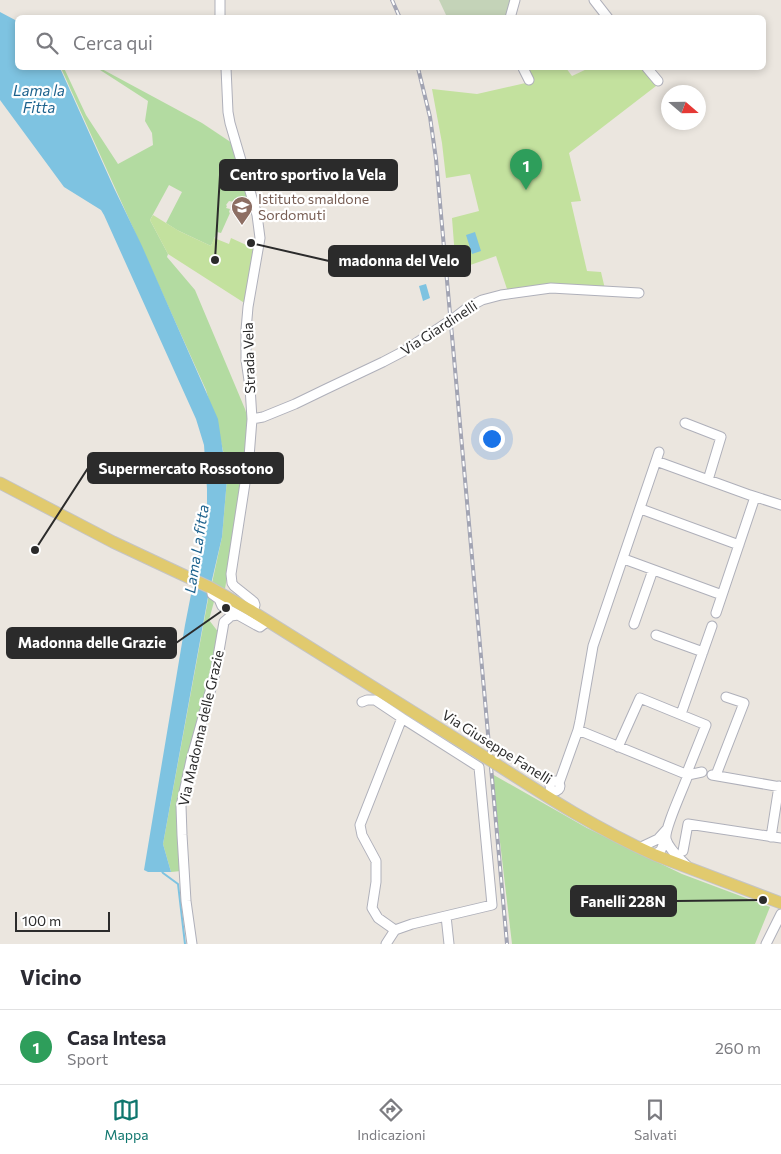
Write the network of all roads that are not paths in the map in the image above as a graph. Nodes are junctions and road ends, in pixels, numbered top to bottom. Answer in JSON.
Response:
{"nodes":[{"id":1,"x":220,"y":0,"type":"edge"},
{"id":2,"x":515,"y":0,"type":"edge"},
{"id":3,"x":594,"y":0,"type":"edge"},
{"id":4,"x":220,"y":15,"type":"edge"},
{"id":5,"x":511,"y":15,"type":"edge"},
{"id":6,"x":606,"y":15,"type":"edge"},
{"id":7,"x":226,"y":70,"type":"edge"},
{"id":8,"x":524,"y":70,"type":"edge"},
{"id":9,"x":649,"y":70,"type":"edge"},
{"id":10,"x":529,"y":80,"type":"dead end"},
{"id":11,"x":658,"y":82,"type":"dead end"},
{"id":12,"x":639,"y":293,"type":"dead end"},
{"id":13,"x":252,"y":419,"type":"junction"},
{"id":14,"x":684,"y":423,"type":"dead end"},
{"id":15,"x":659,"y":452,"type":"dead end"},
{"id":16,"x":656,"y":461,"type":"junction"},
{"id":17,"x":708,"y":480,"type":"junction"},
{"id":18,"x":0,"y":483,"type":"edge"},
{"id":19,"x":755,"y":497,"type":"junction"},
{"id":20,"x":781,"y":505,"type":"edge"},
{"id":21,"x":641,"y":509,"type":"junction"},
{"id":22,"x":739,"y":545,"type":"junction"},
{"id":23,"x":624,"y":559,"type":"junction"},
{"id":24,"x":653,"y":570,"type":"junction"},
{"id":25,"x":212,"y":588,"type":"junction"},
{"id":26,"x":722,"y":595,"type":"junction"},
{"id":27,"x":253,"y":612,"type":"junction"},
{"id":28,"x":716,"y":613,"type":"dead end"},
{"id":29,"x":238,"y":615,"type":"junction"},
{"id":30,"x":266,"y":620,"type":"junction"},
{"id":31,"x":634,"y":624,"type":"dead end"},
{"id":32,"x":712,"y":626,"type":"dead end"},
{"id":33,"x":656,"y":635,"type":"dead end"},
{"id":34,"x":703,"y":652,"type":"junction"},
{"id":35,"x":726,"y":697,"type":"dead end"},
{"id":36,"x":362,"y":702,"type":"dead end"},
{"id":37,"x":681,"y":714,"type":"junction"},
{"id":38,"x":402,"y":718,"type":"junction"},
{"id":39,"x":578,"y":730,"type":"junction"},
{"id":40,"x":618,"y":747,"type":"junction"},
{"id":41,"x":710,"y":774,"type":"junction"},
{"id":42,"x":687,"y":775,"type":"junction"},
{"id":43,"x":559,"y":782,"type":"dead end"},
{"id":44,"x":780,"y":786,"type":"edge"},
{"id":45,"x":664,"y":835,"type":"junction"},
{"id":46,"x":771,"y":837,"type":"junction"},
{"id":47,"x":781,"y":838,"type":"edge"},
{"id":48,"x":639,"y":848,"type":"junction"},
{"id":49,"x":683,"y":851,"type":"dead end"},
{"id":50,"x":655,"y":855,"type":"junction"},
{"id":51,"x":688,"y":867,"type":"junction"},
{"id":52,"x":781,"y":903,"type":"edge"},
{"id":53,"x":781,"y":914,"type":"edge"},
{"id":54,"x":446,"y":916,"type":"junction"},
{"id":55,"x":395,"y":930,"type":"junction"},
{"id":56,"x":192,"y":944,"type":"edge"},
{"id":57,"x":386,"y":944,"type":"edge"},
{"id":58,"x":449,"y":944,"type":"edge"},
{"id":59,"x":766,"y":944,"type":"edge"}],
"edges":[{"from":1,"to":4,"type":"street"},
{"from":2,"to":5,"type":"street"},
{"from":3,"to":6,"type":"street"},
{"from":7,"to":13,"type":"street","name":"Strada Vela"},
{"from":8,"to":10,"type":"street"},
{"from":9,"to":11,"type":"street"},
{"from":12,"to":13,"type":"street","name":"Via Giardinelli"},
{"from":13,"to":27,"type":"street","name":"Strada Vela"},
{"from":14,"to":17,"type":"street"},
{"from":15,"to":16,"type":"street"},
{"from":16,"to":17,"type":"street"},
{"from":16,"to":19,"type":"street"},
{"from":16,"to":21,"type":"street"},
{"from":17,"to":19,"type":"street"},
{"from":18,"to":25,"type":"main road","name":"Via Giuseppe Fanelli"},
{"from":19,"to":20,"type":"street"},
{"from":19,"to":22,"type":"street"},
{"from":21,"to":22,"type":"street"},
{"from":21,"to":23,"type":"street"},
{"from":22,"to":26,"type":"street"},
{"from":23,"to":24,"type":"street"},
{"from":23,"to":39,"type":"street"},
{"from":24,"to":26,"type":"street"},
{"from":24,"to":31,"type":"street"},
{"from":25,"to":27,"type":"main road","name":"Via Giuseppe Fanelli"},
{"from":25,"to":29,"type":"street"},
{"from":26,"to":28,"type":"street"},
{"from":27,"to":30,"type":"main road","name":"Via Giuseppe Fanelli"},
{"from":29,"to":30,"type":"street"},
{"from":29,"to":56,"type":"street","name":"Via Madonna delle Grazie"},
{"from":30,"to":48,"type":"main road","name":"Via Giuseppe Fanelli","bridge":true},
{"from":32,"to":34,"type":"street"},
{"from":33,"to":34,"type":"street"},
{"from":34,"to":37,"type":"street"},
{"from":35,"to":41,"type":"street"},
{"from":36,"to":38,"type":"street"},
{"from":37,"to":40,"type":"street"},
{"from":37,"to":42,"type":"street"},
{"from":38,"to":54,"type":"street"},
{"from":38,"to":55,"type":"street"},
{"from":39,"to":40,"type":"street"},
{"from":39,"to":43,"type":"street"},
{"from":40,"to":42,"type":"street"},
{"from":41,"to":42,"type":"street"},
{"from":41,"to":44,"type":"street"},
{"from":42,"to":45,"type":"street"},
{"from":44,"to":46,"type":"street"},
{"from":45,"to":48,"type":"street"},
{"from":45,"to":50,"type":"street"},
{"from":45,"to":51,"type":"street"},
{"from":46,"to":47,"type":"street"},
{"from":46,"to":49,"type":"street"},
{"from":48,"to":50,"type":"main road","name":"Via Giuseppe Fanelli"},
{"from":50,"to":51,"type":"main road","name":"Via Giuseppe Fanelli"},
{"from":51,"to":52,"type":"main road","name":"Via Giuseppe Fanelli"},
{"from":53,"to":59,"type":"street"},
{"from":54,"to":55,"type":"street"},
{"from":54,"to":58,"type":"street"},
{"from":55,"to":57,"type":"street"}]}
